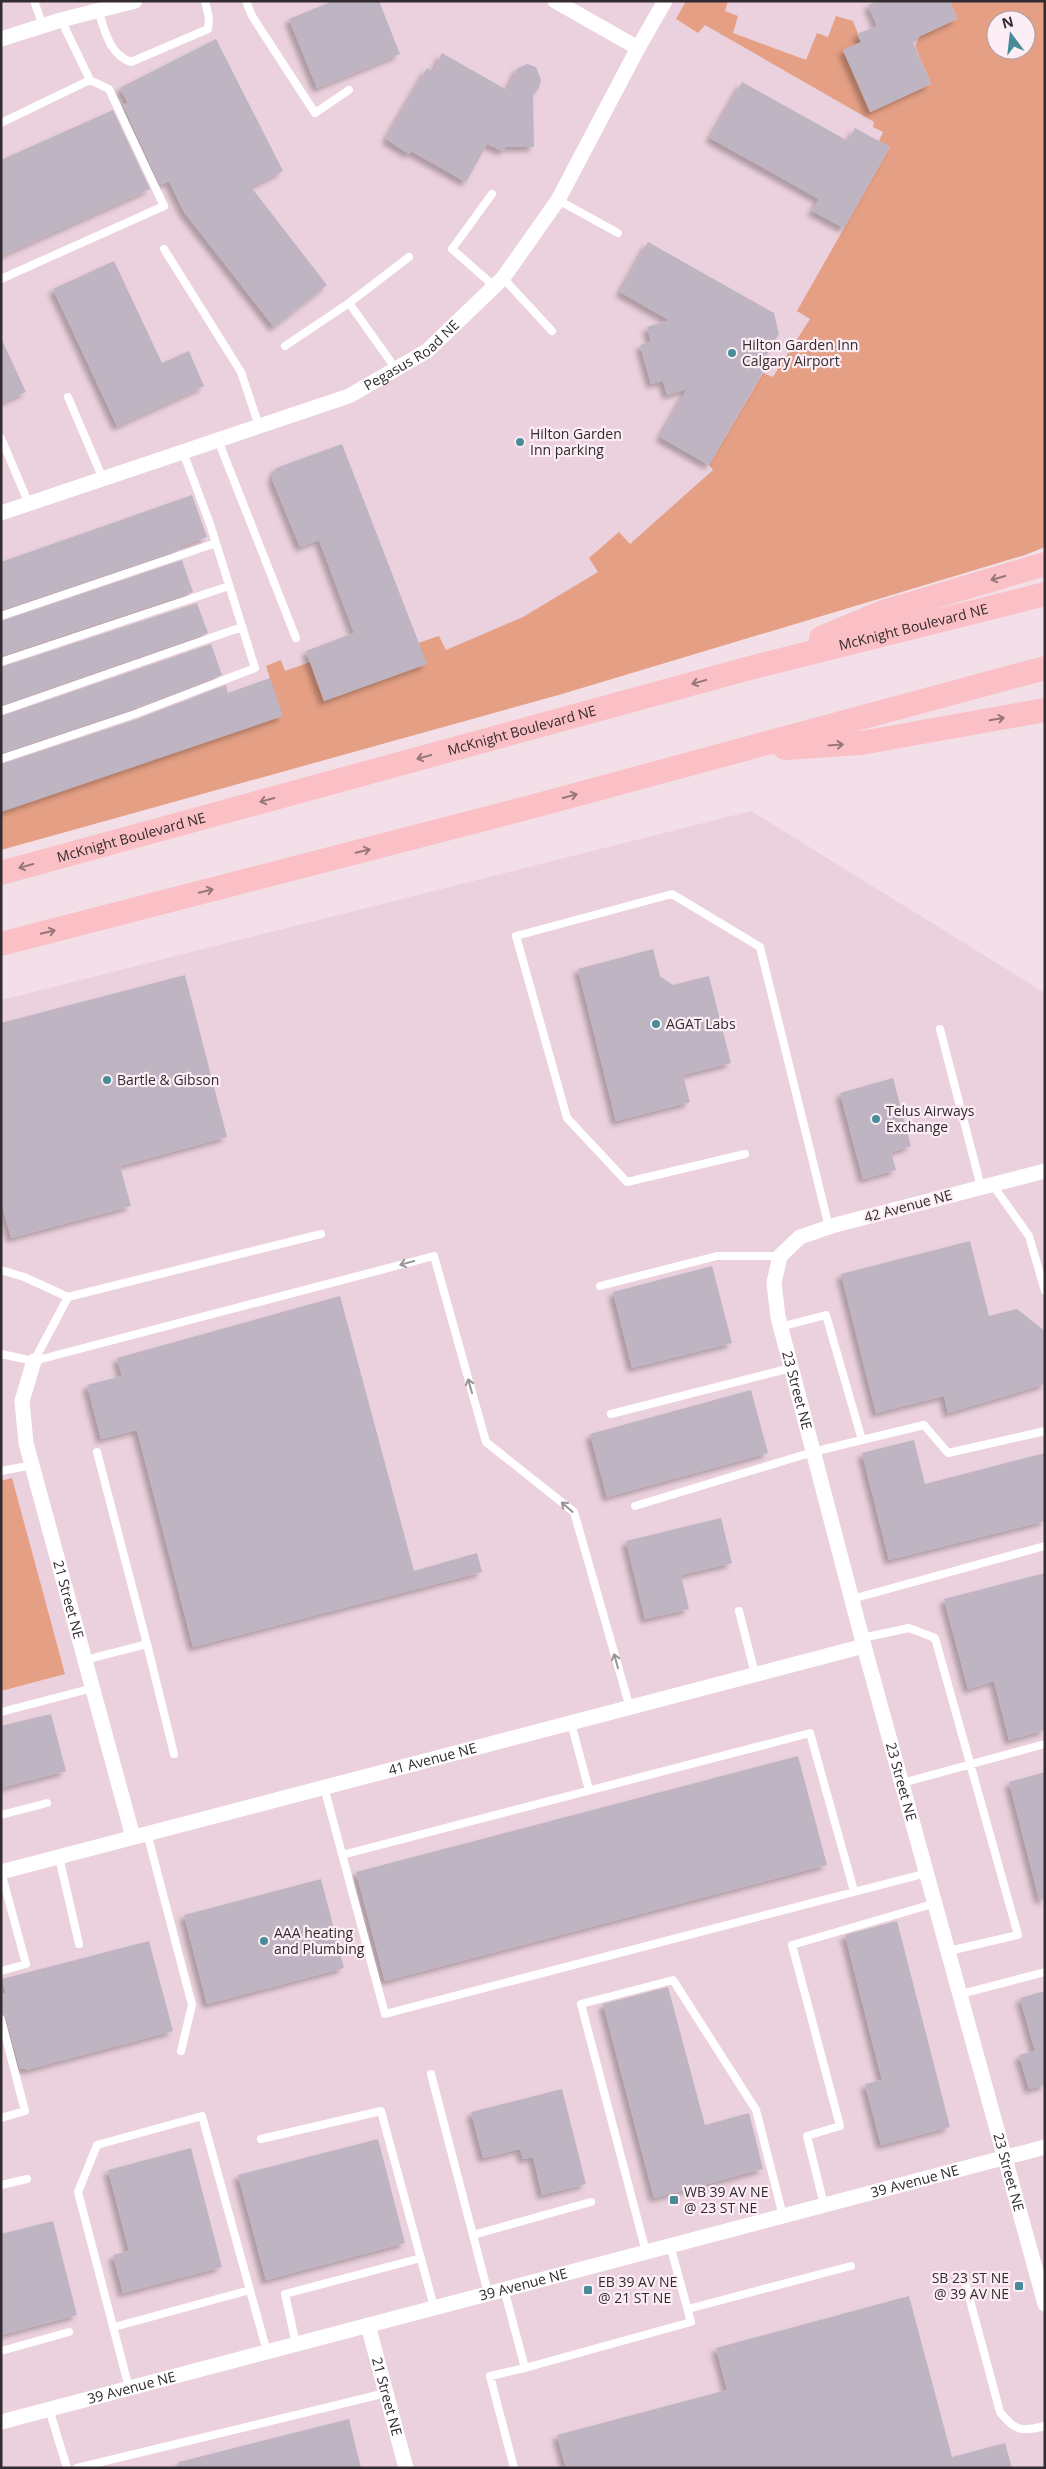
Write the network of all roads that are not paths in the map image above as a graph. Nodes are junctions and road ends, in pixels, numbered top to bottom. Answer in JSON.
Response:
{"nodes":[{"id":1,"x":34,"y":1,"type":"edge"},
{"id":2,"x":135,"y":1,"type":"edge"},
{"id":3,"x":205,"y":1,"type":"edge"},
{"id":4,"x":246,"y":1,"type":"edge"},
{"id":5,"x":555,"y":1,"type":"edge"},
{"id":6,"x":665,"y":1,"type":"edge"},
{"id":7,"x":106,"y":6,"type":"edge"},
{"id":8,"x":61,"y":20,"type":"junction"},
{"id":9,"x":43,"y":26,"type":"junction"},
{"id":10,"x":1,"y":40,"type":"edge"},
{"id":11,"x":638,"y":48,"type":"junction"},
{"id":12,"x":90,"y":80,"type":"junction"},
{"id":13,"x":349,"y":90,"type":"dead end"},
{"id":14,"x":1,"y":123,"type":"edge"},
{"id":15,"x":492,"y":194,"type":"dead end"},
{"id":16,"x":558,"y":200,"type":"junction"},
{"id":17,"x":618,"y":233,"type":"dead end"},
{"id":18,"x":164,"y":249,"type":"dead end"},
{"id":19,"x":409,"y":257,"type":"dead end"},
{"id":20,"x":1,"y":279,"type":"edge"},
{"id":21,"x":499,"y":282,"type":"junction"},
{"id":22,"x":349,"y":303,"type":"junction"},
{"id":23,"x":552,"y":331,"type":"dead end"},
{"id":24,"x":285,"y":346,"type":"dead end"},
{"id":25,"x":396,"y":369,"type":"junction"},
{"id":26,"x":68,"y":397,"type":"dead end"},
{"id":27,"x":259,"y":426,"type":"junction"},
{"id":28,"x":1,"y":438,"type":"edge"},
{"id":29,"x":218,"y":440,"type":"junction"},
{"id":30,"x":183,"y":452,"type":"junction"},
{"id":31,"x":103,"y":479,"type":"junction"},
{"id":32,"x":29,"y":504,"type":"junction"},
{"id":33,"x":1,"y":513,"type":"edge"},
{"id":34,"x":216,"y":543,"type":"junction"},
{"id":35,"x":1045,"y":564,"type":"edge"},
{"id":36,"x":229,"y":586,"type":"junction"},
{"id":37,"x":1045,"y":594,"type":"edge"},
{"id":38,"x":1,"y":616,"type":"edge"},
{"id":39,"x":242,"y":628,"type":"junction"},
{"id":40,"x":296,"y":638,"type":"dead end"},
{"id":41,"x":1045,"y":650,"type":"edge"},
{"id":42,"x":1,"y":662,"type":"edge"},
{"id":43,"x":1045,"y":668,"type":"edge"},
{"id":44,"x":746,"y":669,"type":"junction"},
{"id":45,"x":892,"y":707,"type":"junction"},
{"id":46,"x":1045,"y":710,"type":"edge"},
{"id":47,"x":1,"y":711,"type":"edge"},
{"id":48,"x":735,"y":752,"type":"junction"},
{"id":49,"x":1,"y":759,"type":"edge"},
{"id":50,"x":1,"y":873,"type":"edge"},
{"id":51,"x":1,"y":944,"type":"edge"},
{"id":52,"x":940,"y":1029,"type":"dead end"},
{"id":53,"x":745,"y":1154,"type":"dead end"},
{"id":54,"x":1045,"y":1171,"type":"edge"},
{"id":55,"x":986,"y":1186,"type":"junction"},
{"id":56,"x":829,"y":1227,"type":"junction"},
{"id":57,"x":321,"y":1234,"type":"dead end"},
{"id":58,"x":780,"y":1256,"type":"junction"},
{"id":59,"x":1,"y":1270,"type":"edge"},
{"id":60,"x":600,"y":1286,"type":"dead end"},
{"id":61,"x":1045,"y":1291,"type":"edge"},
{"id":62,"x":68,"y":1297,"type":"junction"},
{"id":63,"x":780,"y":1326,"type":"junction"},
{"id":64,"x":1,"y":1354,"type":"edge"},
{"id":65,"x":34,"y":1361,"type":"junction"},
{"id":66,"x":791,"y":1368,"type":"junction"},
{"id":67,"x":611,"y":1414,"type":"dead end"},
{"id":68,"x":1045,"y":1431,"type":"edge"},
{"id":69,"x":862,"y":1440,"type":"junction"},
{"id":70,"x":97,"y":1452,"type":"dead end"},
{"id":71,"x":813,"y":1452,"type":"junction"},
{"id":72,"x":32,"y":1465,"type":"junction"},
{"id":73,"x":1,"y":1470,"type":"edge"},
{"id":74,"x":634,"y":1506,"type":"dead end"},
{"id":75,"x":1045,"y":1546,"type":"edge"},
{"id":76,"x":852,"y":1599,"type":"junction"},
{"id":77,"x":739,"y":1611,"type":"dead end"},
{"id":78,"x":863,"y":1642,"type":"junction"},
{"id":79,"x":147,"y":1644,"type":"junction"},
{"id":80,"x":85,"y":1660,"type":"junction"},
{"id":81,"x":755,"y":1674,"type":"junction"},
{"id":82,"x":93,"y":1688,"type":"junction"},
{"id":83,"x":630,"y":1708,"type":"junction"},
{"id":84,"x":1,"y":1712,"type":"edge"},
{"id":85,"x":571,"y":1723,"type":"junction"},
{"id":86,"x":1045,"y":1744,"type":"edge"},
{"id":87,"x":1036,"y":1746,"type":"junction"},
{"id":88,"x":1045,"y":1747,"type":"edge"},
{"id":89,"x":174,"y":1754,"type":"dead end"},
{"id":90,"x":970,"y":1765,"type":"junction"},
{"id":91,"x":902,"y":1784,"type":"junction"},
{"id":92,"x":324,"y":1788,"type":"junction"},
{"id":93,"x":589,"y":1790,"type":"junction"},
{"id":94,"x":47,"y":1803,"type":"dead end"},
{"id":95,"x":1,"y":1815,"type":"edge"},
{"id":96,"x":140,"y":1835,"type":"junction"},
{"id":97,"x":342,"y":1855,"type":"junction"},
{"id":98,"x":59,"y":1857,"type":"junction"},
{"id":99,"x":1,"y":1872,"type":"edge"},
{"id":100,"x":927,"y":1873,"type":"junction"},
{"id":101,"x":854,"y":1891,"type":"junction"},
{"id":102,"x":936,"y":1903,"type":"junction"},
{"id":103,"x":79,"y":1944,"type":"dead end"},
{"id":104,"x":949,"y":1951,"type":"junction"},
{"id":105,"x":1,"y":1971,"type":"edge"},
{"id":106,"x":1045,"y":1972,"type":"edge"},
{"id":107,"x":961,"y":1994,"type":"junction"},
{"id":108,"x":1,"y":2019,"type":"edge"},
{"id":109,"x":180,"y":2051,"type":"dead end"},
{"id":110,"x":431,"y":2074,"type":"dead end"},
{"id":111,"x":1,"y":2118,"type":"edge"},
{"id":112,"x":261,"y":2139,"type":"dead end"},
{"id":113,"x":1045,"y":2147,"type":"edge"},
{"id":114,"x":1006,"y":2157,"type":"junction"},
{"id":115,"x":27,"y":2179,"type":"dead end"},
{"id":116,"x":1,"y":2185,"type":"edge"},
{"id":117,"x":591,"y":2202,"type":"dead end"},
{"id":118,"x":824,"y":2205,"type":"junction"},
{"id":119,"x":783,"y":2216,"type":"junction"},
{"id":120,"x":473,"y":2235,"type":"junction"},
{"id":121,"x":670,"y":2245,"type":"junction"},
{"id":122,"x":646,"y":2252,"type":"junction"},
{"id":123,"x":421,"y":2258,"type":"junction"},
{"id":124,"x":851,"y":2266,"type":"dead end"},
{"id":125,"x":963,"y":2274,"type":"dead end"},
{"id":126,"x":504,"y":2289,"type":"junction"},
{"id":127,"x":250,"y":2290,"type":"junction"},
{"id":128,"x":488,"y":2293,"type":"junction"},
{"id":129,"x":1045,"y":2304,"type":"edge"},
{"id":130,"x":434,"y":2308,"type":"junction"},
{"id":131,"x":688,"y":2310,"type":"junction"},
{"id":132,"x":368,"y":2325,"type":"junction"},
{"id":133,"x":114,"y":2327,"type":"junction"},
{"id":134,"x":70,"y":2332,"type":"dead end"},
{"id":135,"x":296,"y":2344,"type":"junction"},
{"id":136,"x":1,"y":2351,"type":"edge"},
{"id":137,"x":267,"y":2352,"type":"junction"},
{"id":138,"x":525,"y":2368,"type":"junction"},
{"id":139,"x":129,"y":2388,"type":"junction"},
{"id":140,"x":386,"y":2393,"type":"junction"},
{"id":141,"x":48,"y":2409,"type":"junction"},
{"id":142,"x":1,"y":2422,"type":"edge"},
{"id":143,"x":1045,"y":2426,"type":"edge"},
{"id":144,"x":67,"y":2468,"type":"edge"},
{"id":145,"x":77,"y":2468,"type":"edge"},
{"id":146,"x":406,"y":2468,"type":"edge"},
{"id":147,"x":514,"y":2468,"type":"edge"}],
"edges":[{"from":1,"to":9,"type":"lane"},
{"from":2,"to":7,"type":"street"},
{"from":3,"to":7,"type":"lane"},
{"from":4,"to":13,"type":"lane"},
{"from":5,"to":11,"type":"street"},
{"from":6,"to":11,"type":"street","name":"Pegasus Road NE"},
{"from":7,"to":8,"type":"street"},
{"from":8,"to":9,"type":"street"},
{"from":8,"to":12,"type":"lane"},
{"from":9,"to":10,"type":"street"},
{"from":11,"to":16,"type":"street","name":"Pegasus Road NE"},
{"from":12,"to":14,"type":"lane"},
{"from":12,"to":20,"type":"lane"},
{"from":15,"to":21,"type":"lane"},
{"from":16,"to":17,"type":"lane"},
{"from":16,"to":21,"type":"street","name":"Pegasus Road NE"},
{"from":18,"to":27,"type":"lane"},
{"from":19,"to":22,"type":"lane"},
{"from":21,"to":23,"type":"lane"},
{"from":21,"to":25,"type":"street","name":"Pegasus Road NE"},
{"from":22,"to":24,"type":"lane"},
{"from":22,"to":25,"type":"lane"},
{"from":25,"to":27,"type":"street","name":"Pegasus Road NE"},
{"from":26,"to":31,"type":"lane"},
{"from":27,"to":29,"type":"street","name":"Pegasus Road NE"},
{"from":28,"to":32,"type":"lane"},
{"from":29,"to":30,"type":"street","name":"Pegasus Road NE"},
{"from":29,"to":40,"type":"lane"},
{"from":30,"to":31,"type":"street","name":"Pegasus Road NE"},
{"from":30,"to":34,"type":"lane"},
{"from":31,"to":32,"type":"street","name":"Pegasus Road NE"},
{"from":32,"to":33,"type":"street","name":"Pegasus Road NE"},
{"from":34,"to":36,"type":"lane"},
{"from":34,"to":38,"type":"lane"},
{"from":35,"to":44,"type":"main road","one_way":true},
{"from":36,"to":39,"type":"lane"},
{"from":36,"to":42,"type":"lane"},
{"from":37,"to":44,"type":"main road","name":"McKnight Boulevard NE"},
{"from":39,"to":47,"type":"lane"},
{"from":39,"to":49,"type":"lane"},
{"from":41,"to":45,"type":"main road"},
{"from":43,"to":45,"type":"main road"},
{"from":44,"to":50,"type":"main road","name":"McKnight Boulevard NE","one_way":true},
{"from":45,"to":48,"type":"main road"},
{"from":48,"to":46,"type":"main road","one_way":true},
{"from":51,"to":48,"type":"main road","one_way":true},
{"from":52,"to":55,"type":"lane"},
{"from":53,"to":56,"type":"lane"},
{"from":54,"to":55,"type":"street","name":"42 Avenue NE"},
{"from":55,"to":56,"type":"street","name":"42 Avenue NE"},
{"from":55,"to":61,"type":"lane"},
{"from":56,"to":58,"type":"street","name":"42 Avenue NE"},
{"from":57,"to":62,"type":"lane"},
{"from":58,"to":60,"type":"lane"},
{"from":58,"to":63,"type":"street","name":"23 Street NE"},
{"from":59,"to":62,"type":"lane"},
{"from":62,"to":65,"type":"lane"},
{"from":63,"to":66,"type":"street","name":"23 Street NE"},
{"from":63,"to":69,"type":"lane"},
{"from":64,"to":65,"type":"lane"},
{"from":65,"to":72,"type":"street","name":"21 Street NE"},
{"from":83,"to":65,"type":"lane","one_way":true},
{"from":66,"to":67,"type":"lane"},
{"from":66,"to":71,"type":"street","name":"23 Street NE"},
{"from":68,"to":69,"type":"lane"},
{"from":69,"to":71,"type":"lane"},
{"from":70,"to":79,"type":"lane"},
{"from":71,"to":74,"type":"lane"},
{"from":71,"to":76,"type":"street","name":"23 Street NE"},
{"from":72,"to":73,"type":"lane"},
{"from":72,"to":80,"type":"street","name":"21 Street NE"},
{"from":75,"to":76,"type":"lane"},
{"from":76,"to":78,"type":"street","name":"23 Street NE"},
{"from":77,"to":81,"type":"lane"},
{"from":78,"to":81,"type":"street","name":"41 Avenue NE"},
{"from":78,"to":90,"type":"lane"},
{"from":78,"to":91,"type":"street","name":"23 Street NE"},
{"from":79,"to":80,"type":"lane"},
{"from":79,"to":89,"type":"lane"},
{"from":80,"to":82,"type":"street","name":"21 Street NE"},
{"from":81,"to":83,"type":"street","name":"41 Avenue NE"},
{"from":82,"to":84,"type":"lane"},
{"from":82,"to":96,"type":"street","name":"21 Street NE"},
{"from":83,"to":85,"type":"street","name":"41 Avenue NE"},
{"from":85,"to":92,"type":"street","name":"41 Avenue NE"},
{"from":85,"to":93,"type":"lane"},
{"from":86,"to":87,"type":"lane"},
{"from":87,"to":88,"type":"lane"},
{"from":87,"to":90,"type":"lane"},
{"from":90,"to":91,"type":"lane"},
{"from":90,"to":104,"type":"lane"},
{"from":91,"to":100,"type":"street","name":"23 Street NE"},
{"from":92,"to":96,"type":"street","name":"41 Avenue NE"},
{"from":92,"to":97,"type":"lane"},
{"from":93,"to":97,"type":"lane"},
{"from":93,"to":101,"type":"lane"},
{"from":94,"to":95,"type":"lane"},
{"from":96,"to":98,"type":"street","name":"41 Avenue NE"},
{"from":96,"to":109,"type":"lane"},
{"from":97,"to":101,"type":"lane"},
{"from":98,"to":99,"type":"street","name":"41 Avenue NE"},
{"from":98,"to":103,"type":"lane"},
{"from":99,"to":105,"type":"lane"},
{"from":100,"to":101,"type":"lane"},
{"from":100,"to":102,"type":"street","name":"23 Street NE"},
{"from":102,"to":104,"type":"street","name":"23 Street NE"},
{"from":102,"to":118,"type":"lane"},
{"from":104,"to":107,"type":"street","name":"23 Street NE"},
{"from":106,"to":107,"type":"lane"},
{"from":107,"to":114,"type":"street","name":"23 Street NE"},
{"from":108,"to":111,"type":"lane"},
{"from":110,"to":120,"type":"lane"},
{"from":112,"to":123,"type":"lane"},
{"from":113,"to":114,"type":"street","name":"39 Avenue NE"},
{"from":114,"to":118,"type":"street","name":"39 Avenue NE"},
{"from":114,"to":129,"type":"street","name":"23 Street NE"},
{"from":115,"to":116,"type":"lane"},
{"from":117,"to":120,"type":"lane"},
{"from":118,"to":119,"type":"street","name":"39 Avenue NE"},
{"from":119,"to":121,"type":"street","name":"39 Avenue NE"},
{"from":119,"to":122,"type":"lane"},
{"from":120,"to":128,"type":"lane"},
{"from":121,"to":122,"type":"street","name":"39 Avenue NE"},
{"from":121,"to":131,"type":"lane"},
{"from":122,"to":126,"type":"street","name":"39 Avenue NE"},
{"from":123,"to":130,"type":"lane"},
{"from":123,"to":135,"type":"lane"},
{"from":124,"to":131,"type":"lane"},
{"from":125,"to":143,"type":"lane"},
{"from":126,"to":128,"type":"street","name":"39 Avenue NE"},
{"from":126,"to":138,"type":"lane"},
{"from":127,"to":133,"type":"lane"},
{"from":127,"to":133,"type":"lane"},
{"from":127,"to":137,"type":"lane"},
{"from":128,"to":130,"type":"street","name":"39 Avenue NE"},
{"from":130,"to":132,"type":"street","name":"39 Avenue NE"},
{"from":131,"to":138,"type":"lane"},
{"from":132,"to":135,"type":"street","name":"39 Avenue NE"},
{"from":132,"to":140,"type":"street","name":"21 Street NE"},
{"from":133,"to":139,"type":"lane"},
{"from":134,"to":136,"type":"lane"},
{"from":135,"to":137,"type":"street","name":"39 Avenue NE"},
{"from":137,"to":139,"type":"street","name":"39 Avenue NE"},
{"from":138,"to":147,"type":"lane"},
{"from":139,"to":141,"type":"street","name":"39 Avenue NE"},
{"from":140,"to":145,"type":"lane"},
{"from":140,"to":146,"type":"street","name":"21 Street NE"},
{"from":141,"to":142,"type":"street","name":"39 Avenue NE"},
{"from":141,"to":144,"type":"lane"}]}
